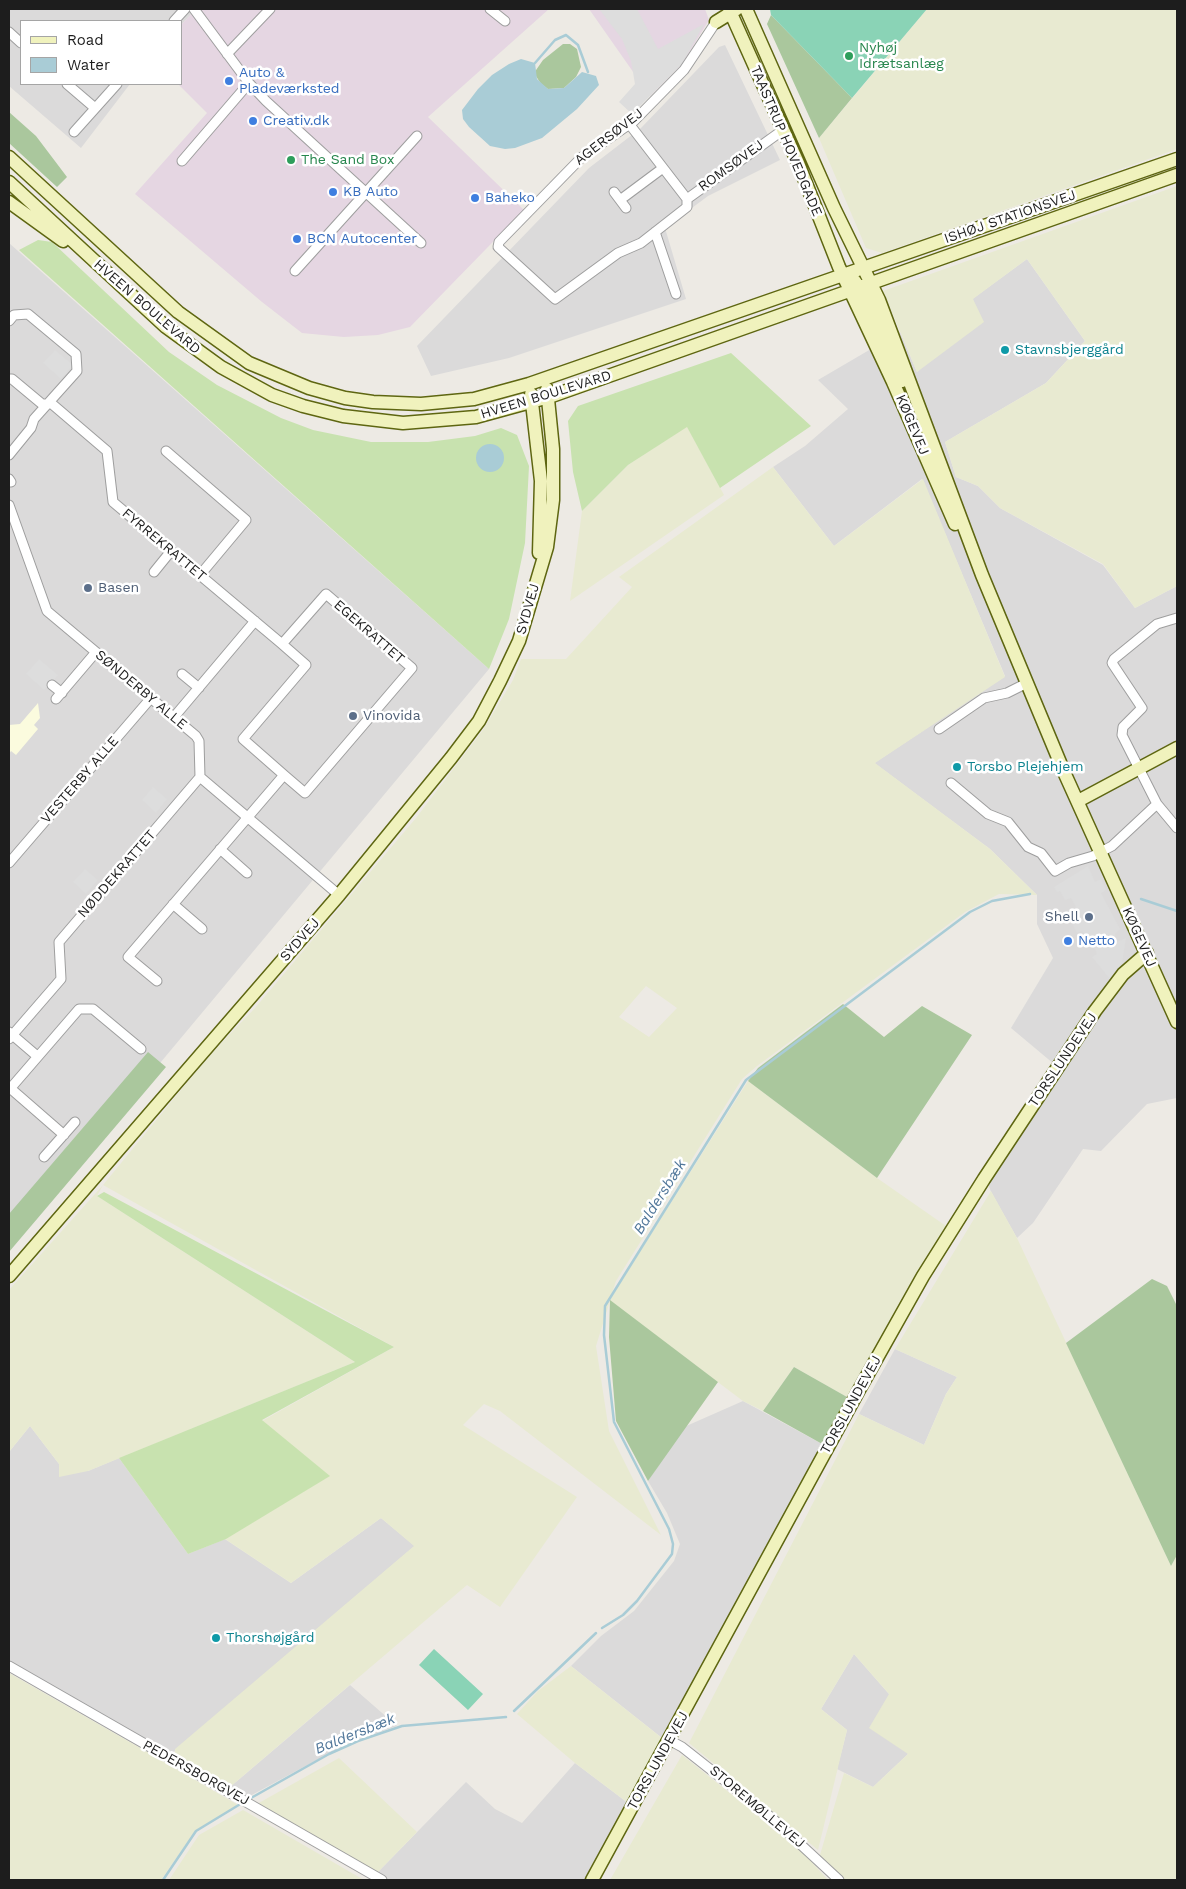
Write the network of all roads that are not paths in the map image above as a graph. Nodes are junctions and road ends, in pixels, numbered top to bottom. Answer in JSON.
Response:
{"nodes":[{"id":1,"x":185,"y":9,"type":"edge"},
{"id":2,"x":194,"y":9,"type":"edge"},
{"id":3,"x":270,"y":9,"type":"edge"},
{"id":4,"x":490,"y":9,"type":"edge"},
{"id":5,"x":746,"y":9,"type":"edge"},
{"id":6,"x":730,"y":10,"type":"edge"},
{"id":7,"x":175,"y":20,"type":"edge"},
{"id":8,"x":505,"y":21,"type":"dead end"},
{"id":9,"x":716,"y":22,"type":"joint"},
{"id":10,"x":9,"y":32,"type":"edge"},
{"id":11,"x":20,"y":42,"type":"edge"},
{"id":12,"x":227,"y":54,"type":"junction"},
{"id":13,"x":249,"y":82,"type":"junction"},
{"id":14,"x":68,"y":85,"type":"edge"},
{"id":15,"x":116,"y":85,"type":"edge"},
{"id":16,"x":95,"y":108,"type":"junction"},
{"id":17,"x":630,"y":124,"type":"junction"},
{"id":18,"x":783,"y":130,"type":"junction"},
{"id":19,"x":74,"y":132,"type":"dead end"},
{"id":20,"x":418,"y":136,"type":"dead end"},
{"id":21,"x":9,"y":158,"type":"edge"},
{"id":22,"x":1177,"y":159,"type":"edge"},
{"id":23,"x":182,"y":161,"type":"dead end"},
{"id":24,"x":663,"y":168,"type":"junction"},
{"id":25,"x":1177,"y":175,"type":"edge"},
{"id":26,"x":9,"y":182,"type":"edge"},
{"id":27,"x":614,"y":192,"type":"dead end"},
{"id":28,"x":366,"y":193,"type":"junction"},
{"id":29,"x":687,"y":199,"type":"junction"},
{"id":30,"x":9,"y":202,"type":"edge"},
{"id":31,"x":655,"y":232,"type":"junction"},
{"id":32,"x":421,"y":243,"type":"dead end"},
{"id":33,"x":295,"y":271,"type":"dead end"},
{"id":34,"x":852,"y":272,"type":"junction"},
{"id":35,"x":860,"y":286,"type":"junction"},
{"id":36,"x":126,"y":290,"type":"junction"},
{"id":37,"x":676,"y":294,"type":"dead end"},
{"id":38,"x":9,"y":321,"type":"edge"},
{"id":39,"x":9,"y":379,"type":"edge"},
{"id":40,"x":545,"y":379,"type":"junction"},
{"id":41,"x":529,"y":384,"type":"junction"},
{"id":42,"x":549,"y":397,"type":"junction"},
{"id":43,"x":533,"y":402,"type":"junction"},
{"id":44,"x":48,"y":404,"type":"junction"},
{"id":45,"x":166,"y":451,"type":"dead end"},
{"id":46,"x":9,"y":455,"type":"edge"},
{"id":47,"x":9,"y":505,"type":"edge"},
{"id":48,"x":171,"y":551,"type":"junction"},
{"id":49,"x":538,"y":571,"type":"junction"},
{"id":50,"x":154,"y":572,"type":"dead end"},
{"id":51,"x":200,"y":575,"type":"junction"},
{"id":52,"x":982,"y":575,"type":"junction"},
{"id":53,"x":1177,"y":618,"type":"edge"},
{"id":54,"x":255,"y":621,"type":"junction"},
{"id":55,"x":282,"y":644,"type":"junction"},
{"id":56,"x":96,"y":652,"type":"junction"},
{"id":57,"x":182,"y":674,"type":"dead end"},
{"id":58,"x":1027,"y":683,"type":"junction"},
{"id":59,"x":52,"y":685,"type":"dead end"},
{"id":60,"x":199,"y":688,"type":"junction"},
{"id":61,"x":151,"y":698,"type":"junction"},
{"id":62,"x":174,"y":717,"type":"junction"},
{"id":63,"x":938,"y":729,"type":"dead end"},
{"id":64,"x":1177,"y":748,"type":"edge"},
{"id":65,"x":1140,"y":768,"type":"junction"},
{"id":66,"x":284,"y":775,"type":"junction"},
{"id":67,"x":200,"y":777,"type":"junction"},
{"id":68,"x":951,"y":783,"type":"dead end"},
{"id":69,"x":1078,"y":801,"type":"junction"},
{"id":70,"x":1157,"y":804,"type":"junction"},
{"id":71,"x":248,"y":816,"type":"junction"},
{"id":72,"x":1177,"y":828,"type":"edge"},
{"id":73,"x":220,"y":849,"type":"junction"},
{"id":74,"x":1102,"y":852,"type":"junction"},
{"id":75,"x":9,"y":862,"type":"edge"},
{"id":76,"x":247,"y":873,"type":"dead end"},
{"id":77,"x":339,"y":895,"type":"junction"},
{"id":78,"x":173,"y":904,"type":"junction"},
{"id":79,"x":202,"y":929,"type":"dead end"},
{"id":80,"x":1147,"y":953,"type":"junction"},
{"id":81,"x":157,"y":981,"type":"dead end"},
{"id":82,"x":1177,"y":1022,"type":"edge"},
{"id":83,"x":10,"y":1035,"type":"edge"},
{"id":84,"x":141,"y":1049,"type":"dead end"},
{"id":85,"x":37,"y":1056,"type":"junction"},
{"id":86,"x":9,"y":1089,"type":"edge"},
{"id":87,"x":75,"y":1122,"type":"dead end"},
{"id":88,"x":64,"y":1136,"type":"junction"},
{"id":89,"x":44,"y":1158,"type":"dead end"},
{"id":90,"x":9,"y":1276,"type":"edge"},
{"id":91,"x":9,"y":1666,"type":"edge"},
{"id":92,"x":669,"y":1740,"type":"junction"},
{"id":93,"x":382,"y":1880,"type":"edge"},
{"id":94,"x":592,"y":1880,"type":"edge"},
{"id":95,"x":839,"y":1880,"type":"edge"}],
"edges":[{"from":1,"to":7,"type":"street"},
{"from":2,"to":12,"type":"street"},
{"from":3,"to":12,"type":"street"},
{"from":4,"to":8,"type":"street"},
{"from":5,"to":34,"type":"street","name":"TAASTRUP HOVEDGADE"},
{"from":6,"to":9,"type":"street"},
{"from":6,"to":18,"type":"street","name":"TAASTRUP HOVEDGADE"},
{"from":9,"to":17,"type":"street","name":"AGERSØVEJ"},
{"from":10,"to":11,"type":"street"},
{"from":12,"to":13,"type":"street"},
{"from":13,"to":23,"type":"street"},
{"from":13,"to":28,"type":"street"},
{"from":14,"to":16,"type":"street"},
{"from":15,"to":16,"type":"street"},
{"from":16,"to":19,"type":"street"},
{"from":17,"to":24,"type":"street","name":"ROMSØVEJ"},
{"from":17,"to":31,"type":"street","name":"AGERSØVEJ"},
{"from":18,"to":29,"type":"street","name":"ROMSØVEJ"},
{"from":18,"to":34,"type":"street","name":"TAASTRUP HOVEDGADE"},
{"from":20,"to":28,"type":"street"},
{"from":21,"to":41,"type":"street","name":"HVEEN BOULEVARD"},
{"from":22,"to":34,"type":"street","name":"ISHØJ STATIONSVEJ"},
{"from":24,"to":27,"type":"street"},
{"from":24,"to":29,"type":"street","name":"ROMSØVEJ"},
{"from":25,"to":35,"type":"street","name":"ISHØJ STATIONSVEJ"},
{"from":26,"to":36,"type":"street","name":"HVEEN BOULEVARD"},
{"from":28,"to":32,"type":"street"},
{"from":28,"to":33,"type":"street"},
{"from":29,"to":31,"type":"street"},
{"from":30,"to":36,"type":"street"},
{"from":31,"to":37,"type":"street"},
{"from":34,"to":35,"type":"street","name":"KØGEVEJ"},
{"from":34,"to":35,"type":"street"},
{"from":34,"to":40,"type":"street","name":"HVEEN BOULEVARD"},
{"from":35,"to":42,"type":"street","name":"HVEEN BOULEVARD"},
{"from":35,"to":52,"type":"street","name":"KØGEVEJ"},
{"from":35,"to":52,"type":"street","name":"KØGEVEJ"},
{"from":36,"to":43,"type":"street","name":"HVEEN BOULEVARD"},
{"from":38,"to":44,"type":"street"},
{"from":39,"to":44,"type":"street"},
{"from":40,"to":41,"type":"street","name":"HVEEN BOULEVARD"},
{"from":40,"to":42,"type":"street","name":"SYDVEJ"},
{"from":41,"to":43,"type":"street","name":"SYDVEJ"},
{"from":42,"to":43,"type":"street","name":"HVEEN BOULEVARD"},
{"from":42,"to":49,"type":"street","name":"SYDVEJ"},
{"from":43,"to":49,"type":"street","name":"SYDVEJ"},
{"from":44,"to":46,"type":"street"},
{"from":44,"to":48,"type":"street","name":"FYRREKRATTET"},
{"from":45,"to":51,"type":"street"},
{"from":47,"to":56,"type":"street","name":"SØNDERBY ALLE"},
{"from":48,"to":50,"type":"street"},
{"from":48,"to":51,"type":"street","name":"FYRREKRATTET"},
{"from":49,"to":77,"type":"street","name":"SYDVEJ"},
{"from":51,"to":54,"type":"street","name":"FYRREKRATTET"},
{"from":52,"to":58,"type":"street","name":"KØGEVEJ"},
{"from":53,"to":65,"type":"street"},
{"from":54,"to":55,"type":"street","name":"FYRREKRATTET"},
{"from":54,"to":60,"type":"street"},
{"from":55,"to":66,"type":"street","name":"EGEKRATTET"},
{"from":55,"to":66,"type":"street","name":"EGEKRATTET"},
{"from":56,"to":59,"type":"street"},
{"from":56,"to":61,"type":"street","name":"SØNDERBY ALLE"},
{"from":57,"to":60,"type":"street"},
{"from":58,"to":63,"type":"street"},
{"from":58,"to":69,"type":"street","name":"KØGEVEJ"},
{"from":60,"to":62,"type":"street"},
{"from":61,"to":62,"type":"street","name":"SØNDERBY ALLE"},
{"from":61,"to":75,"type":"street","name":"VESTERBY ALLE"},
{"from":62,"to":67,"type":"street","name":"SØNDERBY ALLE"},
{"from":64,"to":65,"type":"street"},
{"from":65,"to":69,"type":"street"},
{"from":65,"to":70,"type":"street"},
{"from":66,"to":71,"type":"street"},
{"from":67,"to":71,"type":"street"},
{"from":67,"to":83,"type":"street","name":"NØDDEKRATTET"},
{"from":68,"to":74,"type":"street"},
{"from":69,"to":74,"type":"street","name":"KØGEVEJ"},
{"from":70,"to":72,"type":"street"},
{"from":70,"to":74,"type":"street"},
{"from":71,"to":73,"type":"street"},
{"from":71,"to":77,"type":"street"},
{"from":73,"to":76,"type":"street"},
{"from":73,"to":78,"type":"street"},
{"from":74,"to":80,"type":"street","name":"KØGEVEJ"},
{"from":77,"to":90,"type":"street","name":"SYDVEJ"},
{"from":78,"to":79,"type":"street"},
{"from":78,"to":81,"type":"street"},
{"from":80,"to":82,"type":"street","name":"KØGEVEJ"},
{"from":80,"to":92,"type":"street","name":"TORSLUNDEVEJ"},
{"from":83,"to":85,"type":"street"},
{"from":84,"to":85,"type":"street"},
{"from":85,"to":86,"type":"street"},
{"from":86,"to":88,"type":"street"},
{"from":87,"to":88,"type":"street"},
{"from":88,"to":89,"type":"street"},
{"from":91,"to":93,"type":"street","name":"PEDERSBORGVEJ"},
{"from":92,"to":94,"type":"street","name":"TORSLUNDEVEJ"},
{"from":92,"to":95,"type":"street","name":"STOREMØLLEVEJ"}]}
